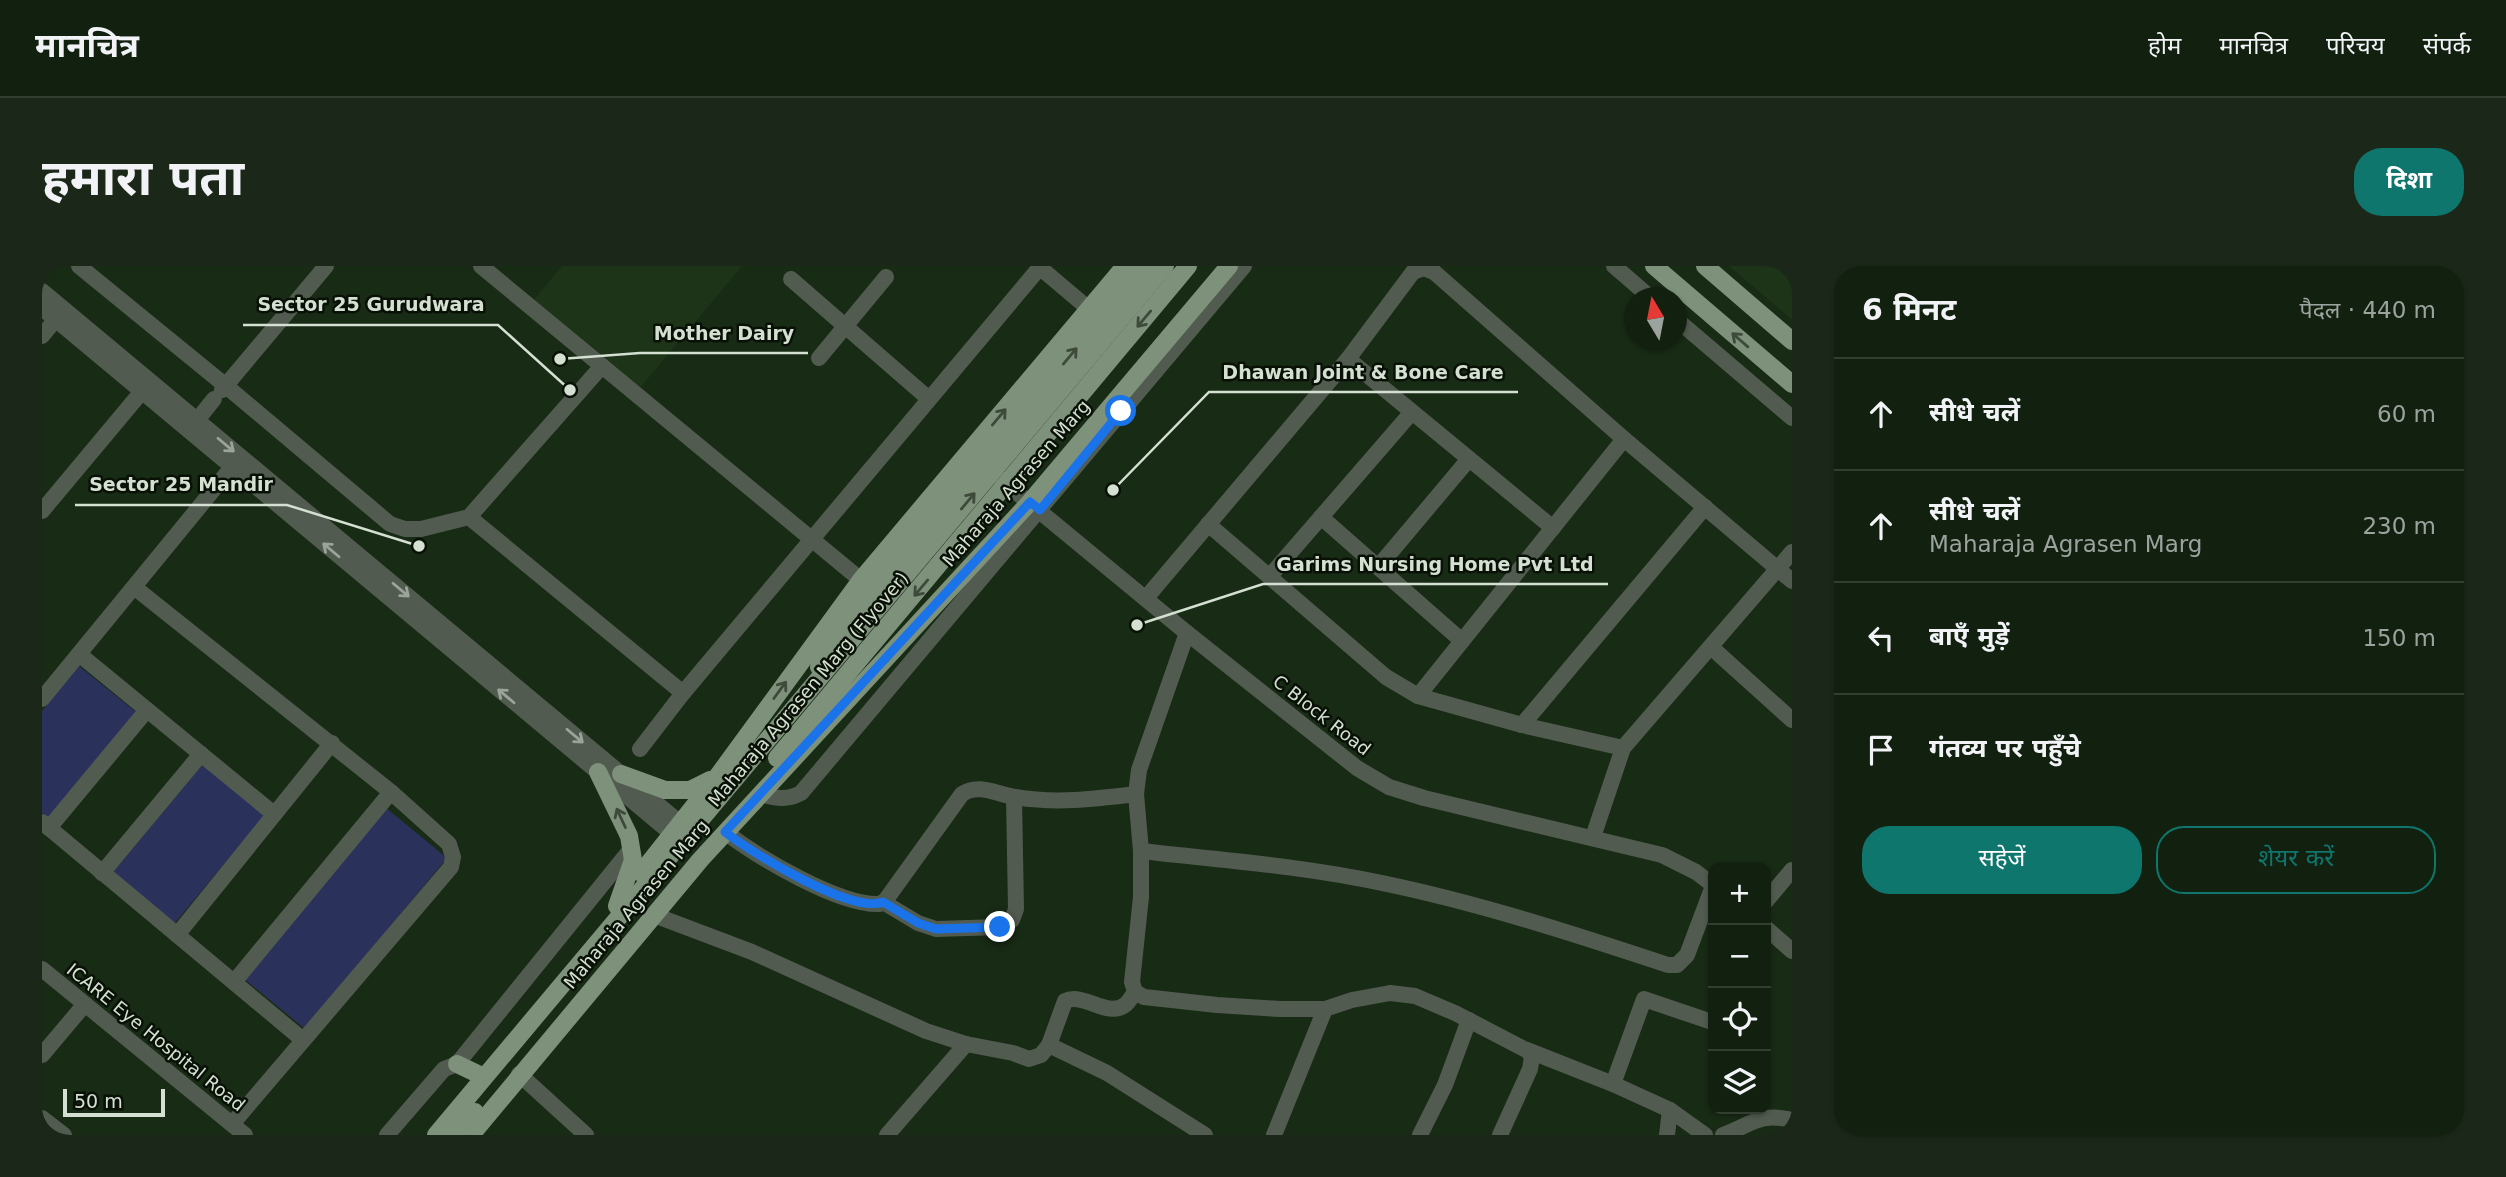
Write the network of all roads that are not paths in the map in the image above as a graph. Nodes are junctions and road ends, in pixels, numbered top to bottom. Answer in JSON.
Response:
{"nodes":[{"id":1,"x":79,"y":266,"type":"edge"},
{"id":2,"x":326,"y":266,"type":"edge"},
{"id":3,"x":481,"y":266,"type":"edge"},
{"id":4,"x":1125,"y":266,"type":"edge"},
{"id":5,"x":1146,"y":266,"type":"edge"},
{"id":6,"x":1165,"y":266,"type":"edge"},
{"id":7,"x":1188,"y":266,"type":"edge"},
{"id":8,"x":1216,"y":266,"type":"edge"},
{"id":9,"x":1229,"y":266,"type":"edge"},
{"id":10,"x":1244,"y":266,"type":"edge"},
{"id":11,"x":1614,"y":266,"type":"edge"},
{"id":12,"x":1654,"y":266,"type":"edge"},
{"id":13,"x":1705,"y":266,"type":"edge"},
{"id":14,"x":1039,"y":267,"type":"edge"},
{"id":15,"x":886,"y":277,"type":"dead end"},
{"id":16,"x":790,"y":279,"type":"dead end"},
{"id":17,"x":1638,"y":287,"type":"edge"},
{"id":18,"x":42,"y":291,"type":"edge"},
{"id":19,"x":42,"y":308,"type":"edge"},
{"id":20,"x":1089,"y":309,"type":"junction"},
{"id":21,"x":55,"y":319,"type":"junction"},
{"id":22,"x":845,"y":326,"type":"junction"},
{"id":23,"x":1687,"y":328,"type":"edge"},
{"id":24,"x":42,"y":336,"type":"edge"},
{"id":25,"x":1792,"y":341,"type":"edge"},
{"id":26,"x":819,"y":358,"type":"dead end"},
{"id":27,"x":1348,"y":359,"type":"junction"},
{"id":28,"x":602,"y":366,"type":"junction"},
{"id":29,"x":1792,"y":384,"type":"edge"},
{"id":30,"x":146,"y":386,"type":"junction"},
{"id":31,"x":221,"y":391,"type":"junction"},
{"id":32,"x":929,"y":399,"type":"junction"},
{"id":33,"x":1412,"y":412,"type":"junction"},
{"id":34,"x":1792,"y":418,"type":"edge"},
{"id":35,"x":193,"y":425,"type":"junction"},
{"id":36,"x":1624,"y":439,"type":"junction"},
{"id":37,"x":969,"y":453,"type":"junction"},
{"id":38,"x":1469,"y":459,"type":"junction"},
{"id":39,"x":232,"y":467,"type":"junction"},
{"id":40,"x":1035,"y":506,"type":"junction"},
{"id":41,"x":1705,"y":507,"type":"junction"},
{"id":42,"x":42,"y":511,"type":"edge"},
{"id":43,"x":469,"y":517,"type":"junction"},
{"id":44,"x":1321,"y":517,"type":"junction"},
{"id":45,"x":1208,"y":524,"type":"junction"},
{"id":46,"x":1553,"y":528,"type":"junction"},
{"id":47,"x":812,"y":539,"type":"junction"},
{"id":48,"x":1792,"y":552,"type":"edge"},
{"id":49,"x":1378,"y":566,"type":"junction"},
{"id":50,"x":1778,"y":569,"type":"junction"},
{"id":51,"x":1270,"y":576,"type":"junction"},
{"id":52,"x":861,"y":580,"type":"junction"},
{"id":53,"x":1792,"y":581,"type":"edge"},
{"id":54,"x":134,"y":587,"type":"junction"},
{"id":55,"x":1146,"y":598,"type":"junction"},
{"id":56,"x":1187,"y":633,"type":"junction"},
{"id":57,"x":1462,"y":641,"type":"junction"},
{"id":58,"x":1711,"y":646,"type":"junction"},
{"id":59,"x":79,"y":654,"type":"junction"},
{"id":60,"x":862,"y":659,"type":"junction"},
{"id":61,"x":683,"y":693,"type":"junction"},
{"id":62,"x":1418,"y":696,"type":"junction"},
{"id":63,"x":803,"y":698,"type":"junction"},
{"id":64,"x":42,"y":699,"type":"edge"},
{"id":65,"x":147,"y":710,"type":"junction"},
{"id":66,"x":1792,"y":720,"type":"edge"},
{"id":67,"x":1522,"y":725,"type":"junction"},
{"id":68,"x":331,"y":743,"type":"junction"},
{"id":69,"x":1623,"y":748,"type":"junction"},
{"id":70,"x":640,"y":749,"type":"dead end"},
{"id":71,"x":201,"y":754,"type":"junction"},
{"id":72,"x":598,"y":772,"type":"junction"},
{"id":73,"x":621,"y":774,"type":"junction"},
{"id":74,"x":717,"y":777,"type":"junction"},
{"id":75,"x":391,"y":792,"type":"junction"},
{"id":76,"x":760,"y":794,"type":"junction"},
{"id":77,"x":1136,"y":794,"type":"junction"},
{"id":78,"x":1014,"y":797,"type":"junction"},
{"id":79,"x":274,"y":814,"type":"junction"},
{"id":80,"x":46,"y":825,"type":"edge"},
{"id":81,"x":676,"y":828,"type":"junction"},
{"id":82,"x":725,"y":832,"type":"junction"},
{"id":83,"x":1593,"y":837,"type":"junction"},
{"id":84,"x":631,"y":849,"type":"junction"},
{"id":85,"x":1141,"y":851,"type":"junction"},
{"id":86,"x":1792,"y":870,"type":"edge"},
{"id":87,"x":102,"y":873,"type":"junction"},
{"id":88,"x":1708,"y":882,"type":"edge"},
{"id":89,"x":1771,"y":895,"type":"edge"},
{"id":90,"x":1708,"y":900,"type":"edge"},
{"id":91,"x":883,"y":902,"type":"junction"},
{"id":92,"x":617,"y":906,"type":"junction"},
{"id":93,"x":654,"y":915,"type":"junction"},
{"id":94,"x":1771,"y":932,"type":"edge"},
{"id":95,"x":177,"y":934,"type":"junction"},
{"id":96,"x":1792,"y":951,"type":"edge"},
{"id":97,"x":42,"y":969,"type":"edge"},
{"id":98,"x":234,"y":982,"type":"junction"},
{"id":99,"x":1135,"y":992,"type":"junction"},
{"id":100,"x":85,"y":1004,"type":"junction"},
{"id":101,"x":1325,"y":1009,"type":"junction"},
{"id":102,"x":1469,"y":1020,"type":"junction"},
{"id":103,"x":1708,"y":1021,"type":"edge"},
{"id":104,"x":303,"y":1040,"type":"junction"},
{"id":105,"x":966,"y":1044,"type":"junction"},
{"id":106,"x":1049,"y":1045,"type":"junction"},
{"id":107,"x":1527,"y":1051,"type":"junction"},
{"id":108,"x":42,"y":1055,"type":"edge"},
{"id":109,"x":457,"y":1064,"type":"junction"},
{"id":110,"x":519,"y":1074,"type":"junction"},
{"id":111,"x":480,"y":1075,"type":"junction"},
{"id":112,"x":1614,"y":1083,"type":"junction"},
{"id":113,"x":1670,"y":1110,"type":"junction"},
{"id":114,"x":42,"y":1118,"type":"edge"},
{"id":115,"x":1792,"y":1120,"type":"edge"},
{"id":116,"x":232,"y":1124,"type":"junction"},
{"id":117,"x":473,"y":1133,"type":"edge"},
{"id":118,"x":64,"y":1135,"type":"edge"},
{"id":119,"x":245,"y":1135,"type":"edge"},
{"id":120,"x":387,"y":1135,"type":"edge"},
{"id":121,"x":429,"y":1135,"type":"edge"},
{"id":122,"x":436,"y":1135,"type":"edge"},
{"id":123,"x":455,"y":1135,"type":"edge"},
{"id":124,"x":586,"y":1135,"type":"edge"},
{"id":125,"x":887,"y":1135,"type":"edge"},
{"id":126,"x":1205,"y":1135,"type":"edge"},
{"id":127,"x":1274,"y":1135,"type":"edge"},
{"id":128,"x":1420,"y":1135,"type":"edge"},
{"id":129,"x":1500,"y":1135,"type":"edge"},
{"id":130,"x":1667,"y":1135,"type":"edge"},
{"id":131,"x":1705,"y":1135,"type":"edge"},
{"id":132,"x":1723,"y":1135,"type":"edge"}],
"edges":[{"from":1,"to":31,"type":"street"},
{"from":2,"to":31,"type":"street"},
{"from":3,"to":28,"type":"street"},
{"from":4,"to":20,"type":"main road","name":"Maharaja Agrasen Marg"},
{"from":63,"to":5,"type":"main road","one_way":true},
{"from":63,"to":6,"type":"main road","name":"Maharaja Agrasen Marg (Flyover)","one_way":true},
{"from":7,"to":60,"type":"main road","name":"Maharaja Agrasen Marg (Flyover)","one_way":true},
{"from":8,"to":60,"type":"main road"},
{"from":9,"to":40,"type":"main road","name":"Maharaja Agrasen Marg"},
{"from":10,"to":40,"type":"street"},
{"from":11,"to":17,"type":"street"},
{"from":29,"to":12,"type":"main road","one_way":true},
{"from":13,"to":25,"type":"main road"},
{"from":14,"to":20,"type":"street"},
{"from":14,"to":32,"type":"street"},
{"from":15,"to":22,"type":"street"},
{"from":16,"to":22,"type":"street"},
{"from":18,"to":30,"type":"street"},
{"from":19,"to":21,"type":"street"},
{"from":37,"to":20,"type":"main road","name":"Maharaja Agrasen Marg","one_way":true},
{"from":21,"to":24,"type":"street"},
{"from":21,"to":30,"type":"street"},
{"from":22,"to":26,"type":"street"},
{"from":22,"to":32,"type":"street"},
{"from":23,"to":34,"type":"street"},
{"from":27,"to":33,"type":"street"},
{"from":27,"to":36,"type":"street"},
{"from":27,"to":45,"type":"street"},
{"from":28,"to":43,"type":"street"},
{"from":28,"to":47,"type":"street"},
{"from":30,"to":35,"type":"street"},
{"from":30,"to":42,"type":"street"},
{"from":31,"to":35,"type":"street"},
{"from":31,"to":43,"type":"street"},
{"from":32,"to":47,"type":"street"},
{"from":33,"to":38,"type":"street"},
{"from":33,"to":44,"type":"street"},
{"from":35,"to":39,"type":"street"},
{"from":35,"to":73,"type":"street","one_way":true},
{"from":36,"to":41,"type":"street"},
{"from":36,"to":46,"type":"street"},
{"from":37,"to":40,"type":"street","name":"C Block Road"},
{"from":37,"to":52,"type":"main road","name":"Maharaja Agrasen Marg"},
{"from":38,"to":46,"type":"street"},
{"from":38,"to":49,"type":"street"},
{"from":39,"to":54,"type":"street"},
{"from":72,"to":39,"type":"street","one_way":true},
{"from":40,"to":55,"type":"street","name":"C Block Road"},
{"from":40,"to":76,"type":"main road","name":"Maharaja Agrasen Marg"},
{"from":40,"to":76,"type":"street"},
{"from":41,"to":50,"type":"street"},
{"from":41,"to":67,"type":"street"},
{"from":43,"to":61,"type":"street"},
{"from":44,"to":49,"type":"street"},
{"from":44,"to":51,"type":"street"},
{"from":45,"to":51,"type":"street"},
{"from":45,"to":55,"type":"street"},
{"from":46,"to":57,"type":"street"},
{"from":47,"to":52,"type":"street"},
{"from":47,"to":61,"type":"street"},
{"from":48,"to":50,"type":"street"},
{"from":49,"to":57,"type":"street"},
{"from":50,"to":53,"type":"street"},
{"from":50,"to":58,"type":"street"},
{"from":51,"to":62,"type":"street"},
{"from":74,"to":52,"type":"main road","name":"Maharaja Agrasen Marg","one_way":true},
{"from":54,"to":59,"type":"street"},
{"from":54,"to":68,"type":"street"},
{"from":55,"to":56,"type":"street","name":"C Block Road"},
{"from":56,"to":77,"type":"street"},
{"from":56,"to":83,"type":"street","name":"C Block Road"},
{"from":57,"to":62,"type":"street"},
{"from":58,"to":66,"type":"street"},
{"from":58,"to":69,"type":"street"},
{"from":59,"to":64,"type":"street"},
{"from":59,"to":65,"type":"street"},
{"from":60,"to":123,"type":"main road","name":"Maharaja Agrasen Marg (Flyover)"},
{"from":61,"to":70,"type":"street"},
{"from":62,"to":67,"type":"street"},
{"from":63,"to":122,"type":"main road","name":"Maharaja Agrasen Marg (Flyover)"},
{"from":65,"to":71,"type":"street"},
{"from":65,"to":80,"type":"street"},
{"from":67,"to":69,"type":"street"},
{"from":68,"to":75,"type":"street"},
{"from":68,"to":79,"type":"street"},
{"from":69,"to":83,"type":"street"},
{"from":71,"to":79,"type":"street"},
{"from":71,"to":87,"type":"street"},
{"from":72,"to":81,"type":"street"},
{"from":84,"to":72,"type":"main road","one_way":true},
{"from":73,"to":74,"type":"main road"},
{"from":73,"to":81,"type":"street"},
{"from":74,"to":81,"type":"main road","name":"Maharaja Agrasen Marg"},
{"from":75,"to":98,"type":"street"},
{"from":75,"to":104,"type":"street"},
{"from":76,"to":82,"type":"main road","name":"Maharaja Agrasen Marg"},
{"from":77,"to":78,"type":"street"},
{"from":77,"to":85,"type":"street"},
{"from":78,"to":91,"type":"street"},
{"from":78,"to":91,"type":"street"},
{"from":79,"to":95,"type":"street"},
{"from":80,"to":87,"type":"street"},
{"from":81,"to":92,"type":"main road","name":"Maharaja Agrasen Marg"},
{"from":82,"to":91,"type":"street"},
{"from":82,"to":93,"type":"main road","name":"Maharaja Agrasen Marg"},
{"from":83,"to":88,"type":"street","name":"C Block Road"},
{"from":84,"to":92,"type":"main road"},
{"from":84,"to":109,"type":"street"},
{"from":85,"to":90,"type":"street"},
{"from":85,"to":99,"type":"street"},
{"from":86,"to":89,"type":"street"},
{"from":87,"to":95,"type":"street"},
{"from":92,"to":111,"type":"main road","name":"Maharaja Agrasen Marg"},
{"from":93,"to":105,"type":"street"},
{"from":93,"to":110,"type":"main road","name":"Maharaja Agrasen Marg"},
{"from":94,"to":96,"type":"street"},
{"from":95,"to":98,"type":"street"},
{"from":97,"to":100,"type":"street","name":"ICARE Eye Hospital Road"},
{"from":98,"to":104,"type":"street"},
{"from":99,"to":101,"type":"street"},
{"from":99,"to":106,"type":"street"},
{"from":100,"to":108,"type":"street"},
{"from":100,"to":116,"type":"street","name":"ICARE Eye Hospital Road"},
{"from":101,"to":102,"type":"street"},
{"from":101,"to":127,"type":"street"},
{"from":102,"to":107,"type":"street"},
{"from":102,"to":128,"type":"street"},
{"from":103,"to":112,"type":"street"},
{"from":104,"to":116,"type":"street"},
{"from":105,"to":106,"type":"street"},
{"from":105,"to":125,"type":"street"},
{"from":106,"to":126,"type":"street"},
{"from":107,"to":112,"type":"street"},
{"from":107,"to":129,"type":"street"},
{"from":109,"to":111,"type":"main road"},
{"from":109,"to":120,"type":"street"},
{"from":110,"to":117,"type":"main road","name":"Maharaja Agrasen Marg"},
{"from":110,"to":124,"type":"street"},
{"from":111,"to":121,"type":"main road","name":"Maharaja Agrasen Marg"},
{"from":112,"to":113,"type":"street"},
{"from":113,"to":130,"type":"street"},
{"from":113,"to":131,"type":"street"},
{"from":114,"to":118,"type":"street"},
{"from":115,"to":132,"type":"street"},
{"from":116,"to":119,"type":"street","name":"ICARE Eye Hospital Road"}]}
